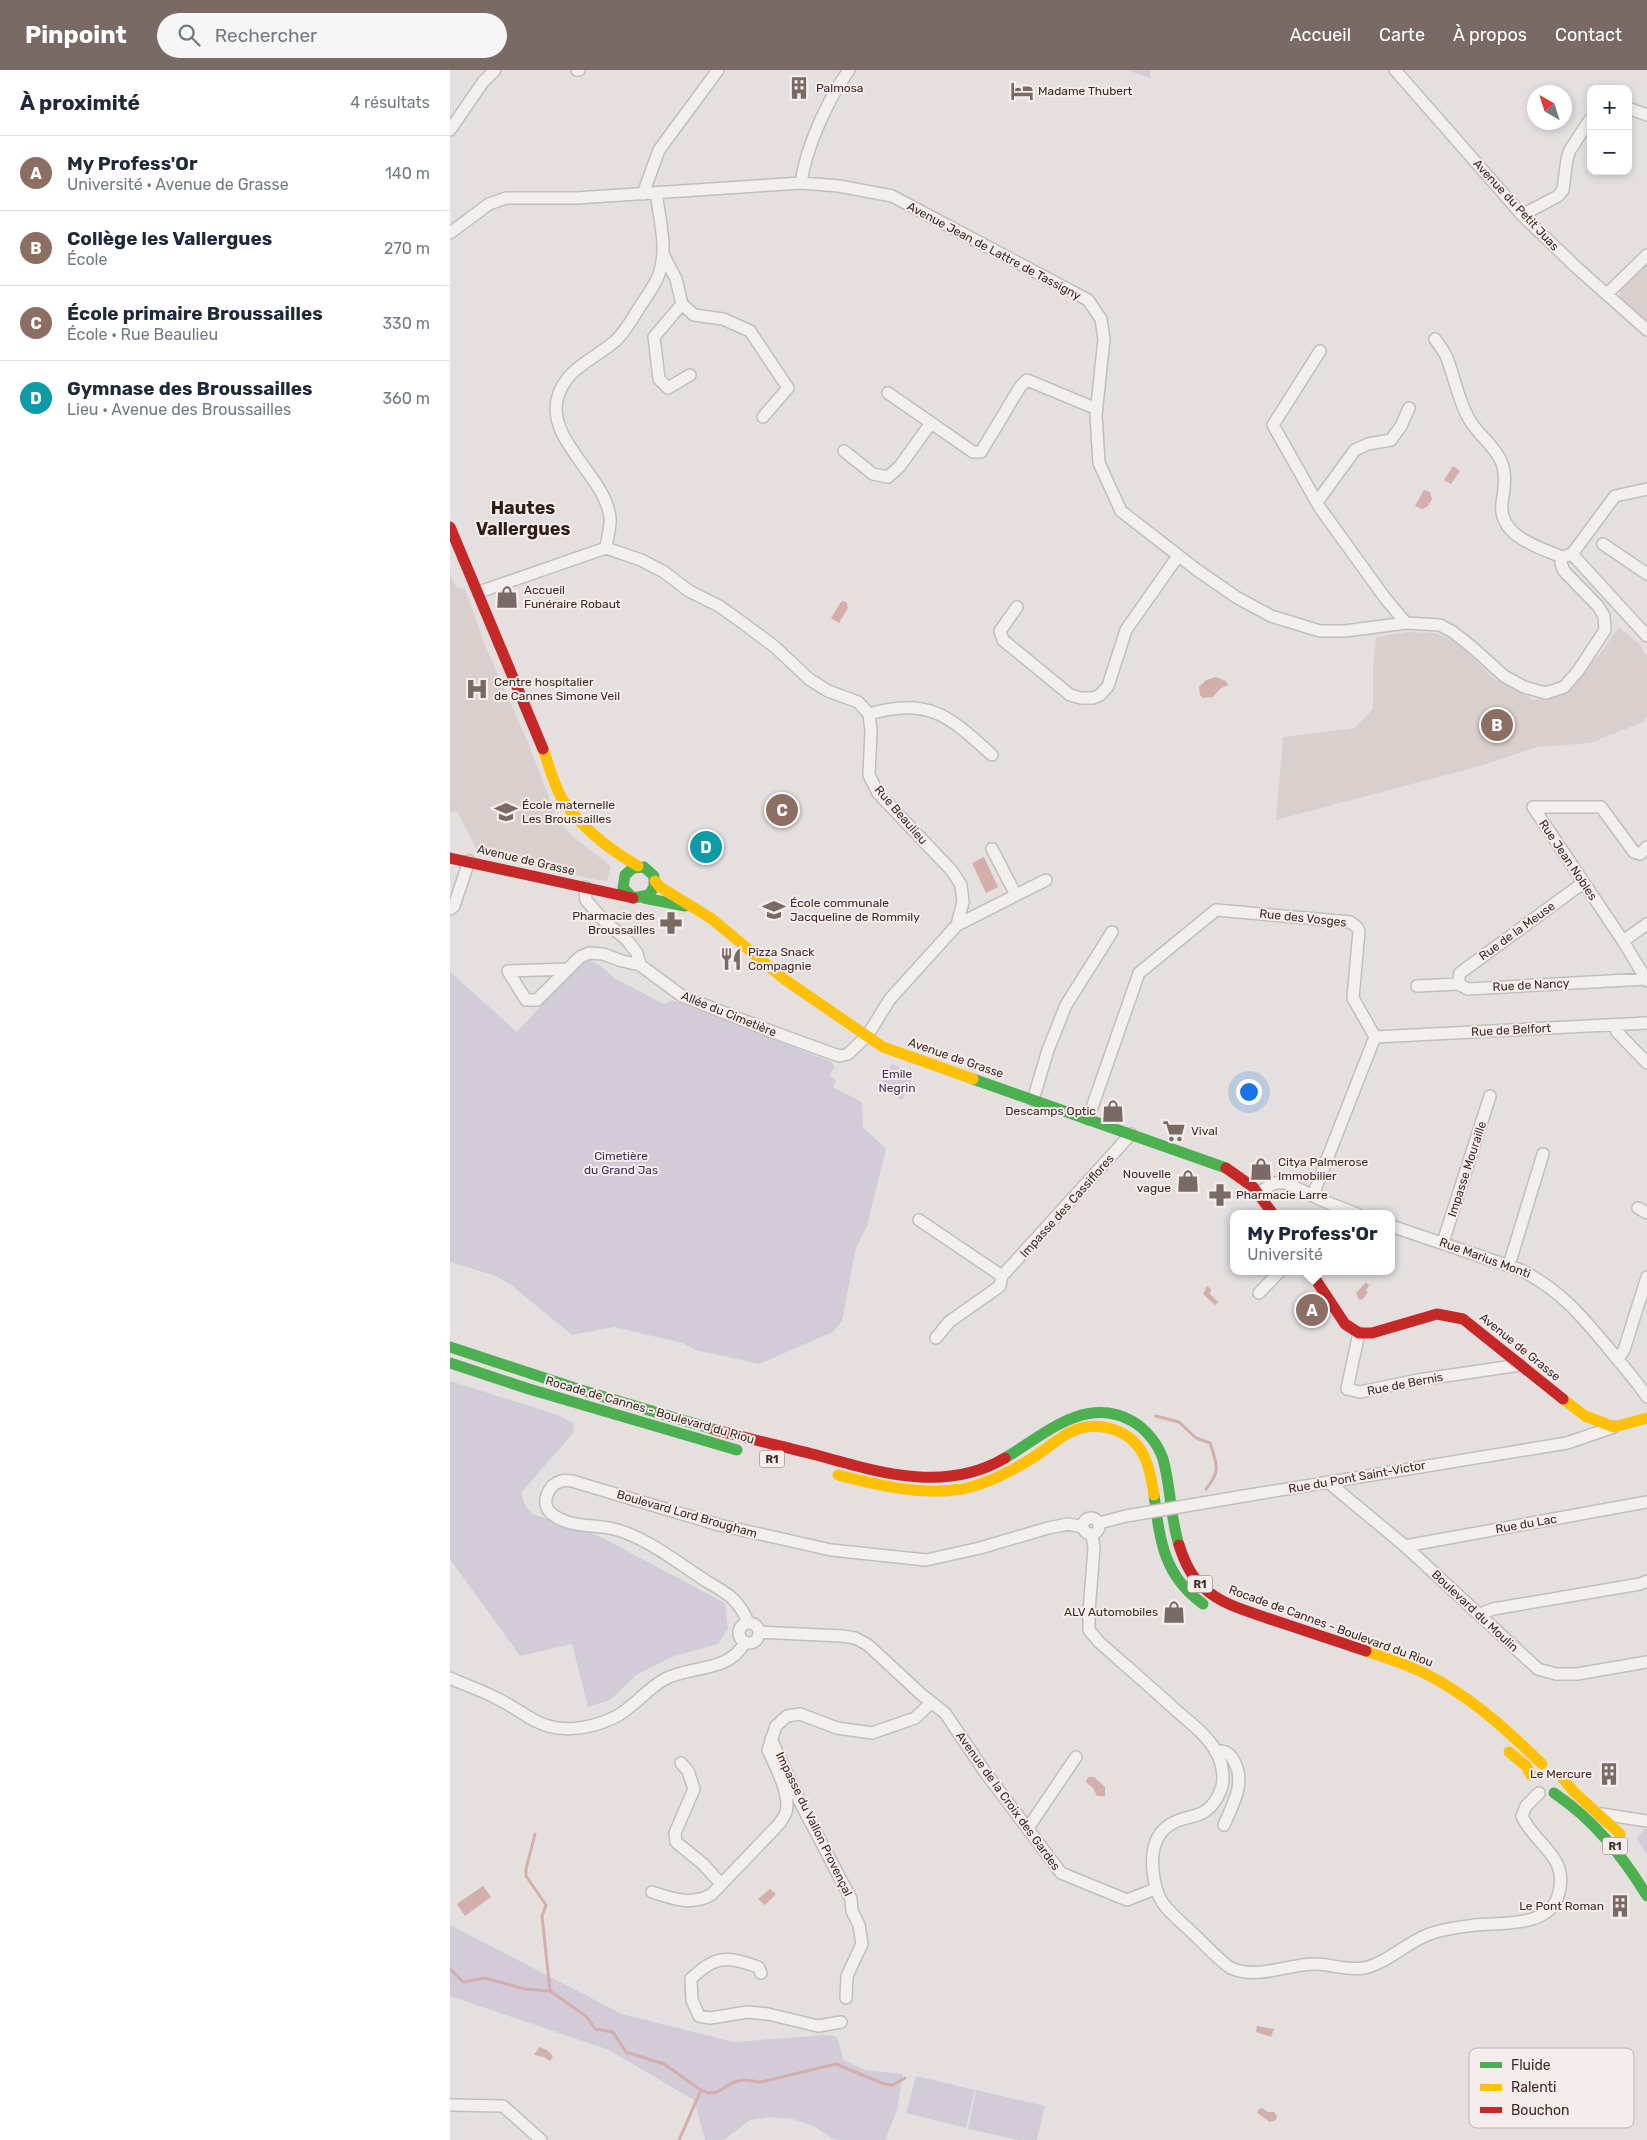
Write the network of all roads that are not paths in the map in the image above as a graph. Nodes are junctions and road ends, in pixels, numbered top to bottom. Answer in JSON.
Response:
{"nodes":[{"id":1,"x":495,"y":70,"type":"edge"},
{"id":2,"x":718,"y":70,"type":"edge"},
{"id":3,"x":849,"y":70,"type":"edge"},
{"id":4,"x":1399,"y":71,"type":"edge"},
{"id":5,"x":1632,"y":109,"type":"edge"},
{"id":6,"x":1647,"y":115,"type":"edge"},
{"id":7,"x":1587,"y":124,"type":"edge"},
{"id":8,"x":450,"y":130,"type":"edge"},
{"id":9,"x":801,"y":183,"type":"junction"},
{"id":10,"x":656,"y":193,"type":"junction"},
{"id":11,"x":643,"y":194,"type":"junction"},
{"id":12,"x":1522,"y":215,"type":"junction"},
{"id":13,"x":450,"y":233,"type":"edge"},
{"id":14,"x":663,"y":254,"type":"junction"},
{"id":15,"x":1647,"y":255,"type":"edge"},
{"id":16,"x":1607,"y":294,"type":"junction"},
{"id":17,"x":682,"y":304,"type":"junction"},
{"id":18,"x":1647,"y":330,"type":"edge"},
{"id":19,"x":1436,"y":338,"type":"dead end"},
{"id":20,"x":1320,"y":351,"type":"dead end"},
{"id":21,"x":690,"y":376,"type":"dead end"},
{"id":22,"x":888,"y":393,"type":"dead end"},
{"id":23,"x":1409,"y":408,"type":"dead end"},
{"id":24,"x":1097,"y":409,"type":"junction"},
{"id":25,"x":763,"y":417,"type":"dead end"},
{"id":26,"x":931,"y":423,"type":"junction"},
{"id":27,"x":844,"y":451,"type":"dead end"},
{"id":28,"x":1647,"y":489,"type":"edge"},
{"id":29,"x":1317,"y":502,"type":"junction"},
{"id":30,"x":450,"y":527,"type":"edge"},
{"id":31,"x":1603,"y":544,"type":"dead end"},
{"id":32,"x":606,"y":548,"type":"junction"},
{"id":33,"x":1567,"y":555,"type":"junction"},
{"id":34,"x":1178,"y":556,"type":"junction"},
{"id":35,"x":1647,"y":574,"type":"edge"},
{"id":36,"x":479,"y":592,"type":"junction"},
{"id":37,"x":1017,"y":607,"type":"dead end"},
{"id":38,"x":1406,"y":623,"type":"junction"},
{"id":39,"x":1647,"y":636,"type":"edge"},
{"id":40,"x":869,"y":714,"type":"junction"},
{"id":41,"x":992,"y":755,"type":"dead end"},
{"id":42,"x":1647,"y":847,"type":"edge"},
{"id":43,"x":992,"y":849,"type":"dead end"},
{"id":44,"x":616,"y":853,"type":"junction"},
{"id":45,"x":450,"y":858,"type":"edge"},
{"id":46,"x":469,"y":861,"type":"junction"},
{"id":47,"x":638,"y":866,"type":"junction"},
{"id":48,"x":623,"y":878,"type":"junction"},
{"id":49,"x":1046,"y":880,"type":"dead end"},
{"id":50,"x":655,"y":881,"type":"junction"},
{"id":51,"x":1583,"y":884,"type":"junction"},
{"id":52,"x":590,"y":889,"type":"junction"},
{"id":53,"x":1016,"y":896,"type":"junction"},
{"id":54,"x":638,"y":898,"type":"junction"},
{"id":55,"x":453,"y":899,"type":"edge"},
{"id":56,"x":694,"y":908,"type":"junction"},
{"id":57,"x":450,"y":909,"type":"edge"},
{"id":58,"x":1647,"y":924,"type":"edge"},
{"id":59,"x":957,"y":925,"type":"junction"},
{"id":60,"x":1112,"y":932,"type":"dead end"},
{"id":61,"x":1623,"y":941,"type":"junction"},
{"id":62,"x":640,"y":965,"type":"junction"},
{"id":63,"x":568,"y":969,"type":"junction"},
{"id":64,"x":1646,"y":980,"type":"edge"},
{"id":65,"x":1458,"y":984,"type":"junction"},
{"id":66,"x":1417,"y":986,"type":"dead end"},
{"id":67,"x":1647,"y":1024,"type":"edge"},
{"id":68,"x":1616,"y":1025,"type":"junction"},
{"id":69,"x":867,"y":1036,"type":"junction"},
{"id":70,"x":1374,"y":1037,"type":"junction"},
{"id":71,"x":1647,"y":1063,"type":"edge"},
{"id":72,"x":1490,"y":1096,"type":"dead end"},
{"id":73,"x":1033,"y":1100,"type":"junction"},
{"id":74,"x":1088,"y":1119,"type":"junction"},
{"id":75,"x":1131,"y":1134,"type":"junction"},
{"id":76,"x":1543,"y":1154,"type":"dead end"},
{"id":77,"x":1259,"y":1192,"type":"junction"},
{"id":78,"x":1313,"y":1195,"type":"junction"},
{"id":79,"x":1270,"y":1210,"type":"edge"},
{"id":80,"x":1347,"y":1210,"type":"edge"},
{"id":81,"x":919,"y":1220,"type":"dead end"},
{"id":82,"x":1395,"y":1227,"type":"edge"},
{"id":83,"x":1443,"y":1242,"type":"junction"},
{"id":84,"x":1509,"y":1265,"type":"junction"},
{"id":85,"x":1276,"y":1275,"type":"edge"},
{"id":86,"x":1313,"y":1275,"type":"edge"},
{"id":87,"x":1002,"y":1276,"type":"junction"},
{"id":88,"x":1647,"y":1277,"type":"edge"},
{"id":89,"x":1259,"y":1293,"type":"dead end"},
{"id":90,"x":1358,"y":1333,"type":"junction"},
{"id":91,"x":936,"y":1338,"type":"dead end"},
{"id":92,"x":450,"y":1347,"type":"edge"},
{"id":93,"x":1618,"y":1359,"type":"junction"},
{"id":94,"x":450,"y":1363,"type":"edge"},
{"id":95,"x":1520,"y":1365,"type":"junction"},
{"id":96,"x":1647,"y":1397,"type":"edge"},
{"id":97,"x":1647,"y":1418,"type":"edge"},
{"id":98,"x":1614,"y":1427,"type":"junction"},
{"id":99,"x":746,"y":1452,"type":"dead end"},
{"id":100,"x":829,"y":1473,"type":"dead end"},
{"id":101,"x":1328,"y":1482,"type":"junction"},
{"id":102,"x":1647,"y":1502,"type":"edge"},
{"id":103,"x":1099,"y":1523,"type":"junction"},
{"id":104,"x":1083,"y":1526,"type":"junction"},
{"id":105,"x":1092,"y":1535,"type":"junction"},
{"id":106,"x":1405,"y":1546,"type":"junction"},
{"id":107,"x":1647,"y":1581,"type":"edge"},
{"id":108,"x":1480,"y":1614,"type":"junction"},
{"id":109,"x":748,"y":1623,"type":"junction"},
{"id":110,"x":759,"y":1632,"type":"junction"},
{"id":111,"x":745,"y":1642,"type":"junction"},
{"id":112,"x":1647,"y":1662,"type":"edge"},
{"id":113,"x":450,"y":1678,"type":"edge"},
{"id":114,"x":1415,"y":1682,"type":"dead end"},
{"id":115,"x":931,"y":1703,"type":"junction"},
{"id":116,"x":771,"y":1739,"type":"junction"},
{"id":117,"x":1504,"y":1747,"type":"dead end"},
{"id":118,"x":1215,"y":1751,"type":"junction"},
{"id":119,"x":1076,"y":1757,"type":"dead end"},
{"id":120,"x":681,"y":1763,"type":"dead end"},
{"id":121,"x":1553,"y":1768,"type":"junction"},
{"id":122,"x":1531,"y":1775,"type":"junction"},
{"id":123,"x":1539,"y":1793,"type":"junction"},
{"id":124,"x":1554,"y":1793,"type":"junction"},
{"id":125,"x":1602,"y":1814,"type":"junction"},
{"id":126,"x":1647,"y":1821,"type":"edge"},
{"id":127,"x":1224,"y":1825,"type":"dead end"},
{"id":128,"x":1028,"y":1828,"type":"junction"},
{"id":129,"x":1624,"y":1840,"type":"dead end"},
{"id":130,"x":1639,"y":1862,"type":"dead end"},
{"id":131,"x":1647,"y":1876,"type":"edge"},
{"id":132,"x":721,"y":1884,"type":"junction"},
{"id":133,"x":1155,"y":1889,"type":"junction"},
{"id":134,"x":652,"y":1892,"type":"dead end"},
{"id":135,"x":1647,"y":1896,"type":"edge"},
{"id":136,"x":761,"y":1973,"type":"dead end"},
{"id":137,"x":846,"y":1998,"type":"dead end"},
{"id":138,"x":841,"y":2022,"type":"dead end"},
{"id":139,"x":450,"y":2105,"type":"edge"},
{"id":140,"x":541,"y":2140,"type":"edge"}],
"edges":[{"from":1,"to":8,"type":"street"},
{"from":2,"to":11,"type":"street"},
{"from":3,"to":9,"type":"street"},
{"from":4,"to":12,"type":"street","name":"Avenue du Petit Juas"},
{"from":5,"to":6,"type":"street"},
{"from":7,"to":12,"type":"street"},
{"from":9,"to":10,"type":"street","name":"Avenue Jean de Lattre de Tassigny"},
{"from":9,"to":24,"type":"street","name":"Avenue Jean de Lattre de Tassigny"},
{"from":10,"to":11,"type":"street","name":"Avenue Jean de Lattre de Tassigny"},
{"from":10,"to":14,"type":"street"},
{"from":11,"to":13,"type":"street","name":"Avenue Jean de Lattre de Tassigny"},
{"from":12,"to":16,"type":"street","name":"Avenue du Petit Juas"},
{"from":14,"to":17,"type":"street"},
{"from":14,"to":32,"type":"street"},
{"from":15,"to":16,"type":"street"},
{"from":16,"to":18,"type":"street","name":"Avenue du Petit Juas"},
{"from":17,"to":21,"type":"street"},
{"from":17,"to":25,"type":"street"},
{"from":19,"to":33,"type":"street"},
{"from":20,"to":29,"type":"street"},
{"from":22,"to":26,"type":"street"},
{"from":23,"to":29,"type":"street"},
{"from":24,"to":26,"type":"street"},
{"from":24,"to":34,"type":"street","name":"Avenue Jean de Lattre de Tassigny"},
{"from":26,"to":27,"type":"street"},
{"from":28,"to":33,"type":"street"},
{"from":29,"to":38,"type":"street"},
{"from":30,"to":36,"type":"main road"},
{"from":31,"to":35,"type":"street"},
{"from":32,"to":36,"type":"street"},
{"from":32,"to":40,"type":"street"},
{"from":33,"to":38,"type":"street","name":"Avenue Jean de Lattre de Tassigny"},
{"from":33,"to":39,"type":"street"},
{"from":34,"to":37,"type":"street"},
{"from":34,"to":38,"type":"street","name":"Avenue Jean de Lattre de Tassigny"},
{"from":36,"to":44,"type":"main road"},
{"from":40,"to":41,"type":"street"},
{"from":40,"to":59,"type":"street","name":"Rue Beaulieu"},
{"from":42,"to":51,"type":"street","name":"Rue Jean Nobles"},
{"from":43,"to":53,"type":"street"},
{"from":44,"to":47,"type":"main road"},
{"from":44,"to":48,"type":"main road"},
{"from":45,"to":46,"type":"main road","name":"Avenue de Grasse"},
{"from":46,"to":52,"type":"main road","name":"Avenue de Grasse"},
{"from":46,"to":55,"type":"street"},
{"from":47,"to":48,"type":"main road"},
{"from":47,"to":50,"type":"main road"},
{"from":48,"to":52,"type":"main road","name":"Avenue de Grasse"},
{"from":48,"to":54,"type":"main road"},
{"from":49,"to":53,"type":"street"},
{"from":50,"to":54,"type":"main road"},
{"from":50,"to":56,"type":"main road"},
{"from":51,"to":61,"type":"street","name":"Rue Jean Nobles"},
{"from":51,"to":65,"type":"street","name":"Rue de la Meuse"},
{"from":52,"to":54,"type":"main road","name":"Avenue de Grasse"},
{"from":52,"to":62,"type":"street"},
{"from":53,"to":59,"type":"street"},
{"from":54,"to":56,"type":"main road","name":"Avenue de Grasse"},
{"from":55,"to":57,"type":"street"},
{"from":56,"to":69,"type":"main road","name":"Avenue de Grasse"},
{"from":58,"to":61,"type":"street"},
{"from":59,"to":69,"type":"street","name":"Rue Beaulieu"},
{"from":60,"to":73,"type":"street"},
{"from":61,"to":64,"type":"street","name":"Rue Jean Nobles"},
{"from":62,"to":63,"type":"street","name":"Allée du Cimetière"},
{"from":62,"to":69,"type":"street","name":"Allée du Cimetière"},
{"from":63,"to":63,"type":"street","name":"Allée du Cimetière"},
{"from":64,"to":65,"type":"street","name":"Rue de Nancy"},
{"from":65,"to":66,"type":"street","name":"Rue de Nancy"},
{"from":67,"to":68,"type":"street","name":"Rue de Belfort"},
{"from":68,"to":70,"type":"street","name":"Rue de Belfort"},
{"from":68,"to":71,"type":"street"},
{"from":69,"to":73,"type":"main road","name":"Avenue de Grasse"},
{"from":70,"to":74,"type":"street","name":"Rue des Vosges"},
{"from":70,"to":78,"type":"street"},
{"from":72,"to":83,"type":"street","name":"Impasse Mouraille"},
{"from":73,"to":74,"type":"main road","name":"Avenue de Grasse"},
{"from":74,"to":75,"type":"main road","name":"Avenue de Grasse"},
{"from":75,"to":77,"type":"main road","name":"Avenue de Grasse"},
{"from":75,"to":87,"type":"street","name":"Impasse des Cassiflores"},
{"from":76,"to":84,"type":"street"},
{"from":77,"to":78,"type":"street"},
{"from":77,"to":79,"type":"main road","name":"Avenue de Grasse"},
{"from":78,"to":80,"type":"street"},
{"from":81,"to":87,"type":"street"},
{"from":82,"to":83,"type":"street","name":"Rue Marius Monti"},
{"from":83,"to":84,"type":"street","name":"Rue Marius Monti"},
{"from":84,"to":93,"type":"street","name":"Rue Marius Monti"},
{"from":85,"to":89,"type":"street"},
{"from":86,"to":90,"type":"main road"},
{"from":87,"to":91,"type":"street","name":"Impasse des Cassiflores"},
{"from":88,"to":93,"type":"street"},
{"from":90,"to":95,"type":"main road","name":"Avenue de Grasse"},
{"from":90,"to":95,"type":"street","name":"Rue de Bernis"},
{"from":92,"to":121,"type":"main road","name":"Rocade de Cannes - Boulevard du Riou","number":"R1"},
{"from":93,"to":96,"type":"street","name":"Rue Marius Monti"},
{"from":94,"to":99,"type":"main road","name":"Rocade de Cannes - Boulevard du Riou","number":"R1"},
{"from":95,"to":98,"type":"main road","name":"Avenue de Grasse"},
{"from":97,"to":98,"type":"main road"},
{"from":98,"to":101,"type":"street","name":"Rue du Pont Saint-Victor"},
{"from":100,"to":114,"type":"main road","name":"Rocade de Cannes - Boulevard du Riou","number":"R1"},
{"from":101,"to":103,"type":"street","name":"Rue du Pont Saint-Victor","bridge":true},
{"from":101,"to":106,"type":"street","name":"Boulevard du Moulin"},
{"from":102,"to":106,"type":"street","name":"Rue du Lac"},
{"from":103,"to":104,"type":"street"},
{"from":103,"to":105,"type":"street"},
{"from":104,"to":105,"type":"street"},
{"from":104,"to":109,"type":"street","name":"Boulevard Lord Brougham"},
{"from":105,"to":118,"type":"street"},
{"from":106,"to":108,"type":"street","name":"Boulevard du Moulin"},
{"from":107,"to":108,"type":"street"},
{"from":108,"to":112,"type":"street","name":"Boulevard du Moulin"},
{"from":109,"to":110,"type":"street","name":"Boulevard Lord Brougham"},
{"from":109,"to":111,"type":"street"},
{"from":110,"to":111,"type":"street"},
{"from":110,"to":115,"type":"street","name":"Avenue de la Croix des Gardes"},
{"from":111,"to":113,"type":"street"},
{"from":115,"to":116,"type":"street","name":"Impasse du Vallon Provençal"},
{"from":115,"to":128,"type":"street","name":"Avenue de la Croix des Gardes"},
{"from":116,"to":132,"type":"street","name":"Impasse du Vallon Provençal"},
{"from":116,"to":137,"type":"street","name":"Impasse du Vallon Provençal"},
{"from":117,"to":122,"type":"main road"},
{"from":118,"to":127,"type":"street"},
{"from":118,"to":133,"type":"street"},
{"from":119,"to":128,"type":"street"},
{"from":120,"to":132,"type":"street"},
{"from":121,"to":122,"type":"main road"},
{"from":121,"to":124,"type":"main road"},
{"from":121,"to":125,"type":"main road","name":"Rocade de Cannes - Boulevard du Riou","number":"R1"},
{"from":122,"to":123,"type":"main road"},
{"from":123,"to":124,"type":"main road"},
{"from":123,"to":133,"type":"street"},
{"from":124,"to":135,"type":"main road","number":"R1"},
{"from":125,"to":126,"type":"street"},
{"from":125,"to":129,"type":"main road","number":"R1"},
{"from":128,"to":133,"type":"street","name":"Avenue de la Croix des Gardes"},
{"from":130,"to":131,"type":"main road","number":"R1"},
{"from":132,"to":134,"type":"street","name":"Impasse du Vallon Provençal"},
{"from":136,"to":138,"type":"street"},
{"from":139,"to":140,"type":"street"}]}
